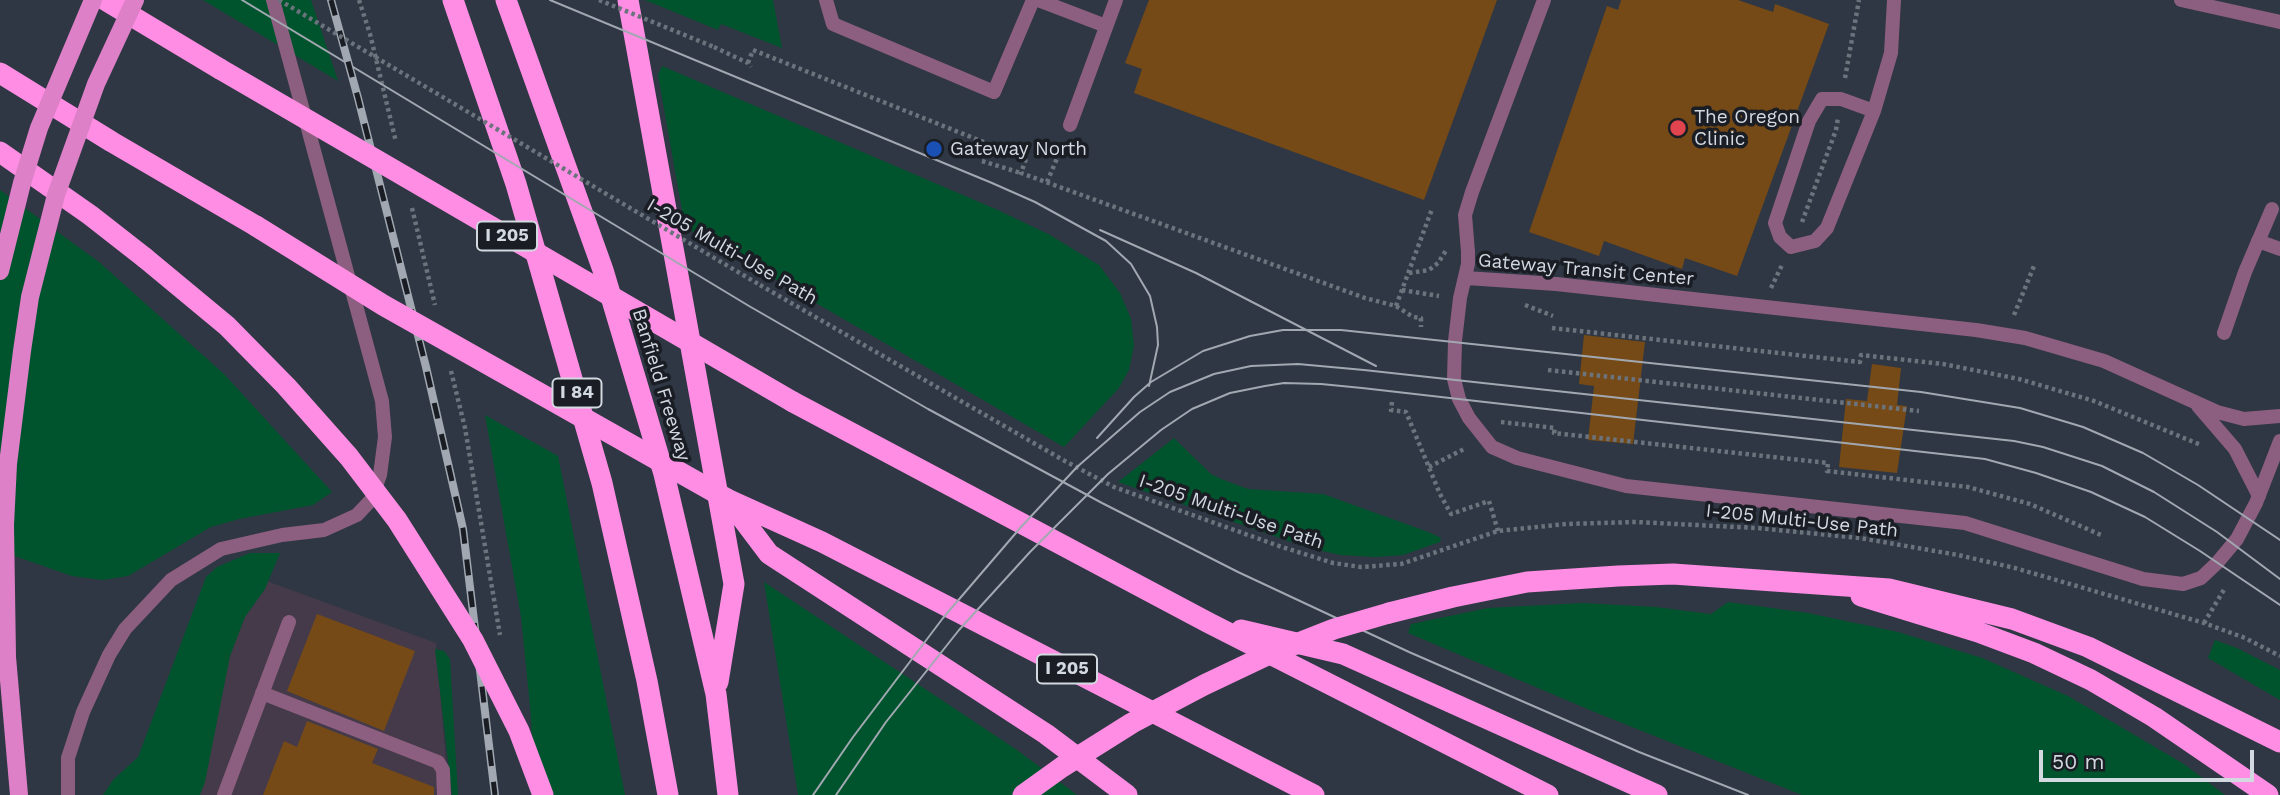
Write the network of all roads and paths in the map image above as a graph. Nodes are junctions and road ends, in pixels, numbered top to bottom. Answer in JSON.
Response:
{"nodes":[{"id":1,"x":93,"y":0,"type":"edge"},
{"id":2,"x":105,"y":0,"type":"edge"},
{"id":3,"x":135,"y":0,"type":"edge"},
{"id":4,"x":273,"y":0,"type":"edge"},
{"id":5,"x":279,"y":0,"type":"edge"},
{"id":6,"x":359,"y":0,"type":"edge"},
{"id":7,"x":453,"y":0,"type":"edge"},
{"id":8,"x":506,"y":0,"type":"edge"},
{"id":9,"x":599,"y":0,"type":"edge"},
{"id":10,"x":628,"y":0,"type":"edge"},
{"id":11,"x":826,"y":0,"type":"edge"},
{"id":12,"x":1033,"y":0,"type":"edge"},
{"id":13,"x":1038,"y":0,"type":"edge"},
{"id":14,"x":1116,"y":0,"type":"edge"},
{"id":15,"x":1544,"y":0,"type":"edge"},
{"id":16,"x":1895,"y":0,"type":"edge"},
{"id":17,"x":2181,"y":0,"type":"edge"},
{"id":18,"x":2280,"y":22,"type":"edge"},
{"id":19,"x":1106,"y":26,"type":"junction"},
{"id":20,"x":0,"y":73,"type":"edge"},
{"id":21,"x":1874,"y":111,"type":"junction"},
{"id":22,"x":1070,"y":125,"type":"joint"},
{"id":23,"x":396,"y":143,"type":"dead end"},
{"id":24,"x":0,"y":152,"type":"edge"},
{"id":25,"x":982,"y":161,"type":"dead end"},
{"id":26,"x":1021,"y":173,"type":"junction"},
{"id":27,"x":1047,"y":183,"type":"junction"},
{"id":28,"x":410,"y":197,"type":"dead end"},
{"id":29,"x":1432,"y":209,"type":"dead end"},
{"id":30,"x":2272,"y":209,"type":"dead end"},
{"id":31,"x":1465,"y":215,"type":"junction"},
{"id":32,"x":2258,"y":241,"type":"junction"},
{"id":33,"x":2280,"y":249,"type":"edge"},
{"id":34,"x":2034,"y":266,"type":"dead end"},
{"id":35,"x":0,"y":271,"type":"edge"},
{"id":36,"x":1409,"y":273,"type":"junction"},
{"id":37,"x":1466,"y":278,"type":"junction"},
{"id":38,"x":436,"y":306,"type":"dead end"},
{"id":39,"x":1396,"y":306,"type":"junction"},
{"id":40,"x":2012,"y":319,"type":"dead end"},
{"id":41,"x":1421,"y":327,"type":"dead end"},
{"id":42,"x":1552,"y":328,"type":"dead end"},
{"id":43,"x":2224,"y":333,"type":"dead end"},
{"id":44,"x":449,"y":360,"type":"dead end"},
{"id":45,"x":1548,"y":370,"type":"dead end"},
{"id":46,"x":1392,"y":402,"type":"dead end"},
{"id":47,"x":2195,"y":402,"type":"junction"},
{"id":48,"x":1919,"y":411,"type":"dead end"},
{"id":49,"x":2280,"y":416,"type":"edge"},
{"id":50,"x":1501,"y":422,"type":"dead end"},
{"id":51,"x":2280,"y":441,"type":"edge"},
{"id":52,"x":1469,"y":447,"type":"dead end"},
{"id":53,"x":2209,"y":451,"type":"dead end"},
{"id":54,"x":1429,"y":467,"type":"junction"},
{"id":55,"x":2259,"y":496,"type":"junction"},
{"id":56,"x":727,"y":499,"type":"junction"},
{"id":57,"x":1498,"y":531,"type":"junction"},
{"id":58,"x":2101,"y":535,"type":"dead end"},
{"id":59,"x":2226,"y":579,"type":"dead end"},
{"id":60,"x":1811,"y":582,"type":"junction"},
{"id":61,"x":289,"y":622,"type":"dead end"},
{"id":62,"x":1209,"y":623,"type":"junction"},
{"id":63,"x":2204,"y":623,"type":"junction"},
{"id":64,"x":500,"y":637,"type":"dead end"},
{"id":65,"x":2280,"y":656,"type":"edge"},
{"id":66,"x":262,"y":693,"type":"junction"},
{"id":67,"x":716,"y":694,"type":"junction"},
{"id":68,"x":2280,"y":742,"type":"edge"},
{"id":69,"x":19,"y":795,"type":"edge"},
{"id":70,"x":68,"y":795,"type":"edge"},
{"id":71,"x":224,"y":795,"type":"edge"},
{"id":72,"x":443,"y":795,"type":"edge"},
{"id":73,"x":543,"y":795,"type":"edge"},
{"id":74,"x":668,"y":795,"type":"edge"},
{"id":75,"x":728,"y":795,"type":"edge"},
{"id":76,"x":1023,"y":795,"type":"edge"},
{"id":77,"x":1127,"y":795,"type":"edge"},
{"id":78,"x":1314,"y":795,"type":"edge"},
{"id":79,"x":1548,"y":795,"type":"edge"},
{"id":80,"x":1657,"y":795,"type":"edge"},
{"id":81,"x":2267,"y":795,"type":"edge"}],
"edges":[{"from":1,"to":35,"type":"main road","bridge":true},
{"from":2,"to":62,"type":"highway","number":"I 205","bridge":true},
{"from":3,"to":69,"type":"main road","bridge":true},
{"from":4,"to":70,"type":"street"},
{"from":5,"to":57,"type":"path","name":"I-205 Multi-Use Path","bridge":true},
{"from":6,"to":23,"type":"path"},
{"from":7,"to":74,"type":"highway","number":"I 84"},
{"from":8,"to":67,"type":"highway","name":"Banfield Freeway"},
{"from":9,"to":26,"type":"path","bridge":true},
{"from":10,"to":67,"type":"highway"},
{"from":11,"to":12,"type":"street"},
{"from":13,"to":19,"type":"street"},
{"from":14,"to":19,"type":"street"},
{"from":15,"to":31,"type":"street"},
{"from":16,"to":21,"type":"street"},
{"from":17,"to":18,"type":"street"},
{"from":19,"to":22,"type":"street"},
{"from":20,"to":56,"type":"highway","number":"I 205","bridge":true},
{"from":21,"to":21,"type":"street"},
{"from":22,"to":27,"type":"path"},
{"from":24,"to":73,"type":"highway","bridge":true},
{"from":25,"to":26,"type":"path"},
{"from":26,"to":27,"type":"path"},
{"from":27,"to":39,"type":"path"},
{"from":28,"to":38,"type":"path"},
{"from":29,"to":36,"type":"path"},
{"from":30,"to":32,"type":"street"},
{"from":31,"to":36,"type":"path"},
{"from":31,"to":37,"type":"street"},
{"from":32,"to":33,"type":"street"},
{"from":32,"to":43,"type":"street"},
{"from":34,"to":40,"type":"path"},
{"from":36,"to":39,"type":"path"},
{"from":37,"to":47,"type":"street","name":"Gateway Transit Center"},
{"from":37,"to":55,"type":"street","name":"Gateway Transit Center"},
{"from":39,"to":41,"type":"path"},
{"from":42,"to":53,"type":"path"},
{"from":44,"to":64,"type":"path"},
{"from":45,"to":48,"type":"path"},
{"from":46,"to":54,"type":"path"},
{"from":47,"to":49,"type":"street","name":"Gateway Transit Center"},
{"from":47,"to":55,"type":"street","name":"Gateway Transit Center"},
{"from":50,"to":58,"type":"path"},
{"from":51,"to":55,"type":"street","name":"Gateway Transit Center"},
{"from":52,"to":54,"type":"path"},
{"from":54,"to":57,"type":"path"},
{"from":56,"to":77,"type":"highway"},
{"from":56,"to":78,"type":"highway","number":"I 205"},
{"from":57,"to":63,"type":"path","name":"I-205 Multi-Use Path"},
{"from":59,"to":63,"type":"path"},
{"from":60,"to":68,"type":"highway"},
{"from":60,"to":76,"type":"highway","bridge":true},
{"from":60,"to":81,"type":"highway"},
{"from":61,"to":66,"type":"street"},
{"from":62,"to":79,"type":"highway","number":"I 205"},
{"from":62,"to":80,"type":"highway"},
{"from":63,"to":65,"type":"path","name":"I-205 Multi-Use Path"},
{"from":66,"to":71,"type":"street"},
{"from":66,"to":72,"type":"street"},
{"from":67,"to":75,"type":"highway","name":"Banfield Freeway"}]}
